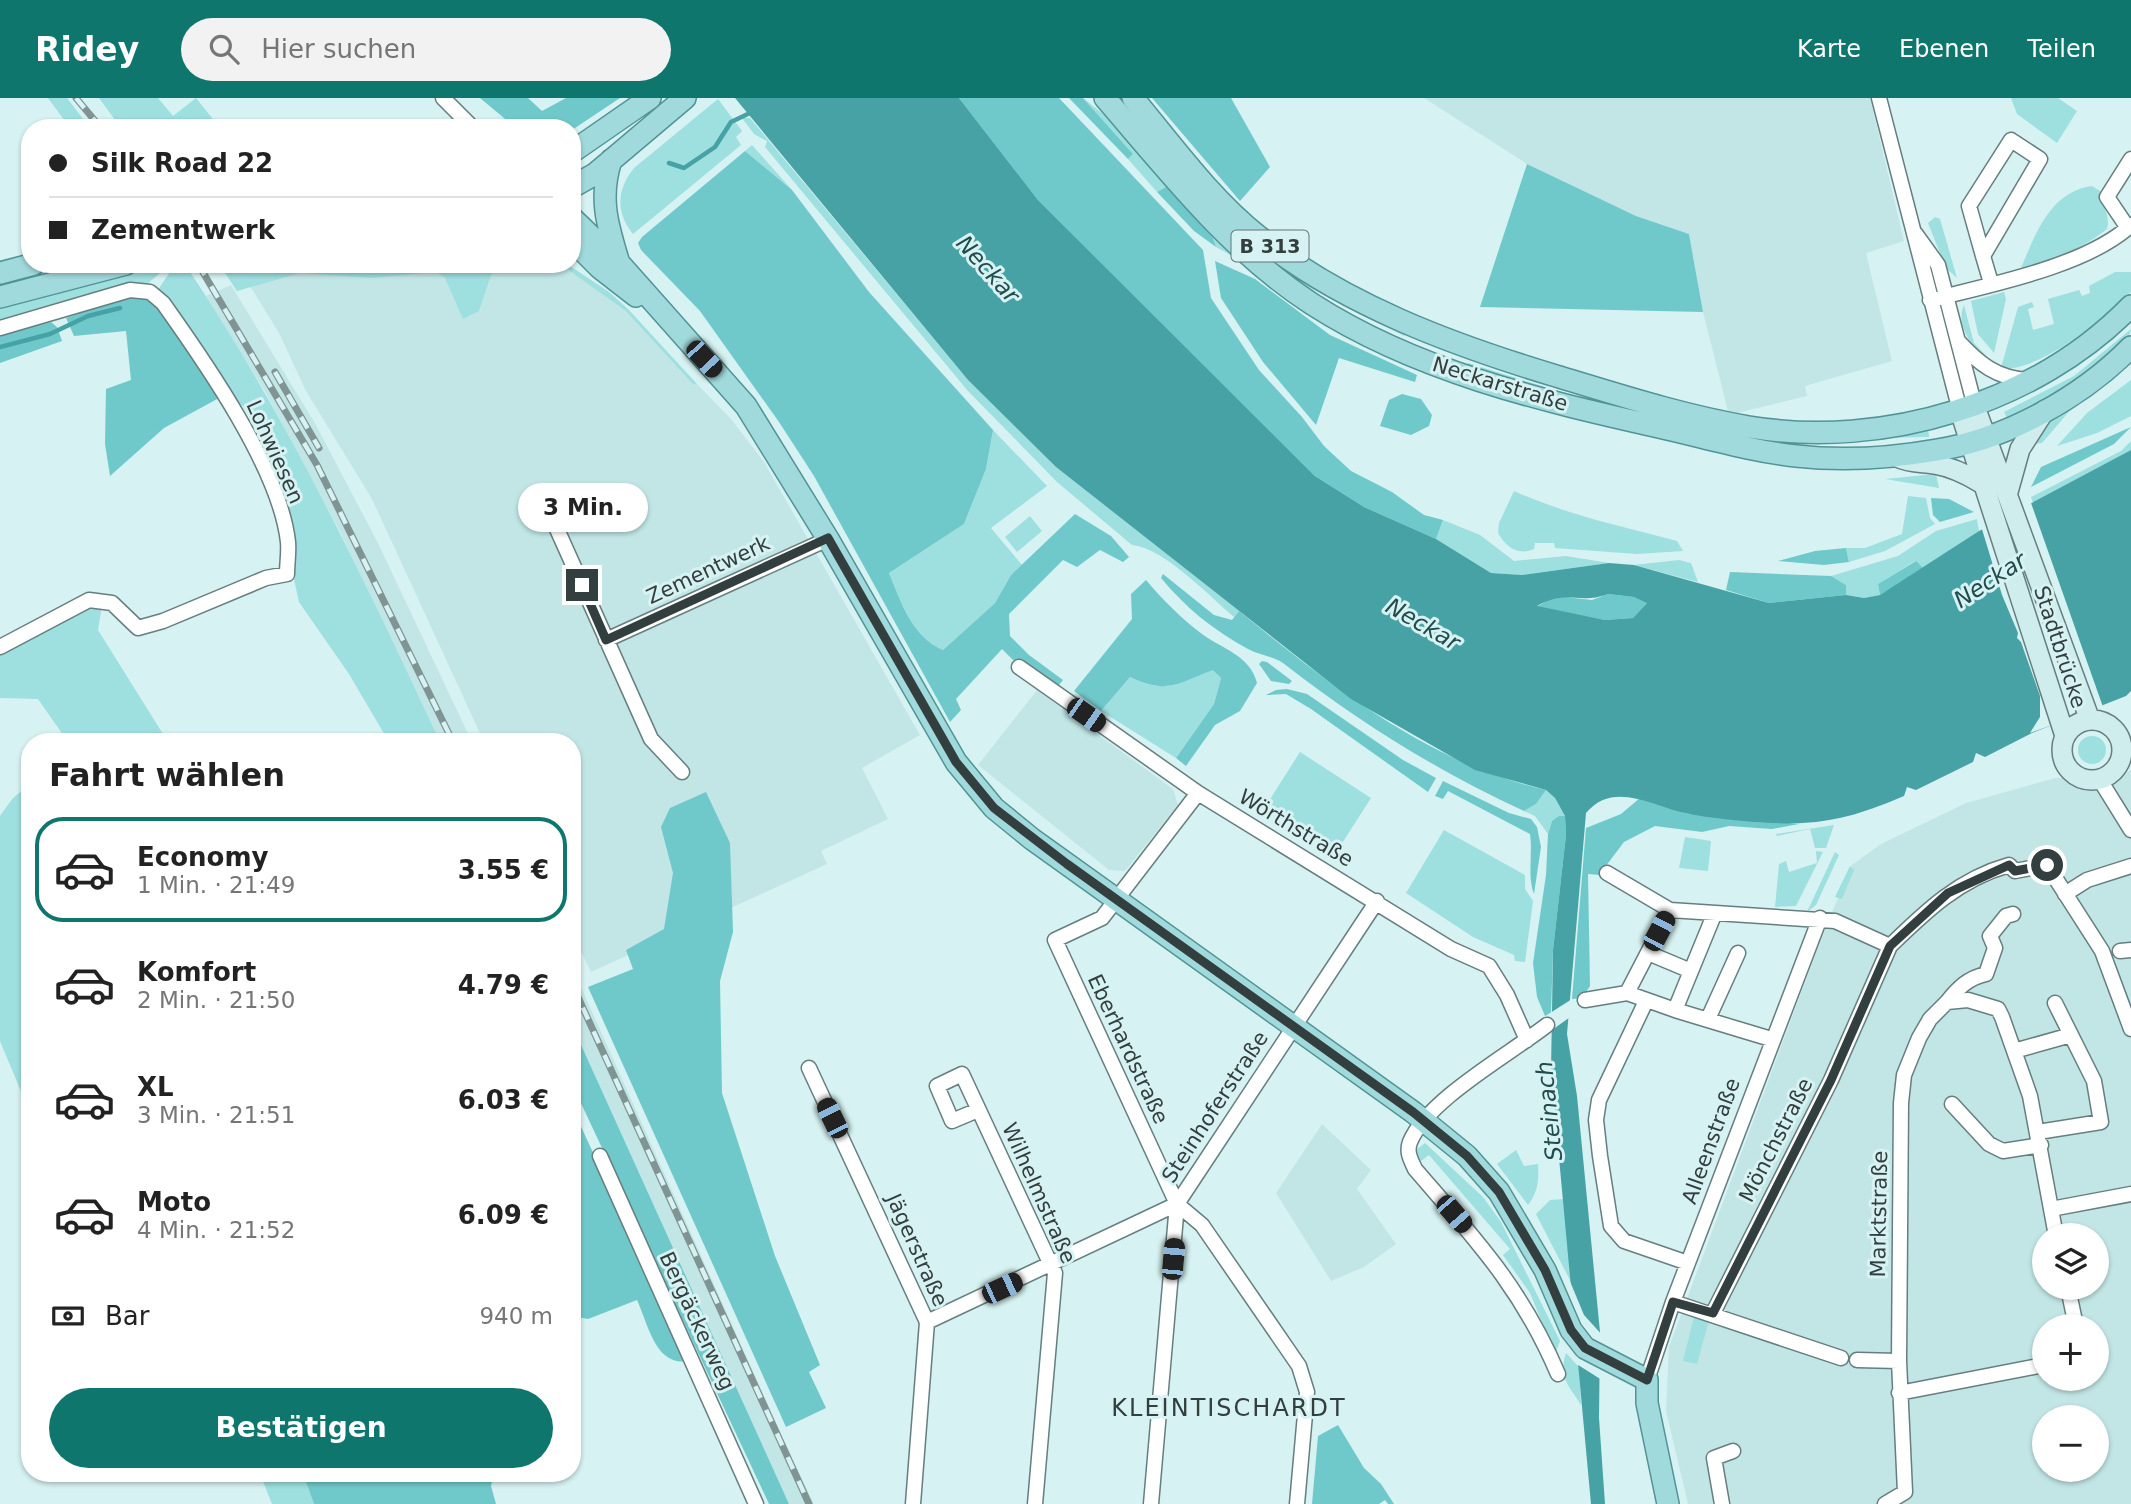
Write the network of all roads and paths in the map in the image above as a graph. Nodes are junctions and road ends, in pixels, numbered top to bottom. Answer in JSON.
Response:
{"nodes":[{"id":1,"x":443,"y":98,"type":"edge"},
{"id":2,"x":685,"y":98,"type":"edge"},
{"id":3,"x":1105,"y":98,"type":"edge"},
{"id":4,"x":1133,"y":98,"type":"edge"},
{"id":5,"x":1879,"y":98,"type":"edge"},
{"id":6,"x":642,"y":104,"type":"edge"},
{"id":7,"x":464,"y":119,"type":"edge"},
{"id":8,"x":581,"y":146,"type":"edge"},
{"id":9,"x":2131,"y":159,"type":"edge"},
{"id":10,"x":611,"y":160,"type":"junction"},
{"id":11,"x":581,"y":181,"type":"edge"},
{"id":12,"x":2129,"y":226,"type":"edge"},
{"id":13,"x":581,"y":229,"type":"edge"},
{"id":14,"x":1912,"y":229,"type":"junction"},
{"id":15,"x":581,"y":246,"type":"edge"},
{"id":16,"x":1983,"y":256,"type":"junction"},
{"id":17,"x":581,"y":257,"type":"edge"},
{"id":18,"x":609,"y":265,"type":"junction"},
{"id":19,"x":21,"y":267,"type":"edge"},
{"id":20,"x":0,"y":273,"type":"edge"},
{"id":21,"x":92,"y":273,"type":"edge"},
{"id":22,"x":1991,"y":283,"type":"junction"},
{"id":23,"x":1946,"y":296,"type":"junction"},
{"id":24,"x":0,"y":297,"type":"edge"},
{"id":25,"x":1930,"y":300,"type":"junction"},
{"id":26,"x":2131,"y":306,"type":"edge"},
{"id":27,"x":0,"y":328,"type":"edge"},
{"id":28,"x":1448,"y":339,"type":"junction"},
{"id":29,"x":1958,"y":341,"type":"junction"},
{"id":30,"x":2131,"y":347,"type":"edge"},
{"id":31,"x":1440,"y":366,"type":"junction"},
{"id":32,"x":2032,"y":380,"type":"junction"},
{"id":33,"x":1968,"y":409,"type":"junction"},
{"id":34,"x":2045,"y":410,"type":"junction"},
{"id":35,"x":1870,"y":427,"type":"junction"},
{"id":36,"x":1978,"y":439,"type":"junction"},
{"id":37,"x":1882,"y":456,"type":"junction"},
{"id":38,"x":1981,"y":483,"type":"junction"},
{"id":39,"x":2008,"y":493,"type":"junction"},
{"id":40,"x":548,"y":509,"type":"dead end"},
{"id":41,"x":828,"y":538,"type":"junction"},
{"id":42,"x":606,"y":640,"type":"junction"},
{"id":43,"x":0,"y":647,"type":"edge"},
{"id":44,"x":1019,"y":667,"type":"dead end"},
{"id":45,"x":2089,"y":718,"type":"junction"},
{"id":46,"x":2064,"y":732,"type":"junction"},
{"id":47,"x":2126,"y":744,"type":"edge"},
{"id":48,"x":2124,"y":765,"type":"edge"},
{"id":49,"x":682,"y":772,"type":"dead end"},
{"id":50,"x":2099,"y":780,"type":"junction"},
{"id":51,"x":1198,"y":793,"type":"junction"},
{"id":52,"x":2131,"y":830,"type":"edge"},
{"id":53,"x":2131,"y":866,"type":"edge"},
{"id":54,"x":1607,"y":873,"type":"dead end"},
{"id":55,"x":2065,"y":894,"type":"junction"},
{"id":56,"x":1117,"y":899,"type":"junction"},
{"id":57,"x":1377,"y":901,"type":"junction"},
{"id":58,"x":1670,"y":910,"type":"junction"},
{"id":59,"x":2013,"y":914,"type":"dead end"},
{"id":60,"x":1714,"y":915,"type":"junction"},
{"id":61,"x":1820,"y":918,"type":"junction"},
{"id":62,"x":1890,"y":946,"type":"junction"},
{"id":63,"x":1648,"y":953,"type":"junction"},
{"id":64,"x":1738,"y":953,"type":"dead end"},
{"id":65,"x":1692,"y":971,"type":"junction"},
{"id":66,"x":1627,"y":993,"type":"junction"},
{"id":67,"x":1586,"y":1000,"type":"dead end"},
{"id":68,"x":1646,"y":1001,"type":"junction"},
{"id":69,"x":1947,"y":1002,"type":"junction"},
{"id":70,"x":2055,"y":1003,"type":"dead end"},
{"id":71,"x":1675,"y":1010,"type":"junction"},
{"id":72,"x":1708,"y":1019,"type":"junction"},
{"id":73,"x":1547,"y":1025,"type":"dead end"},
{"id":74,"x":1292,"y":1026,"type":"junction"},
{"id":75,"x":2131,"y":1029,"type":"edge"},
{"id":76,"x":2071,"y":1035,"type":"junction"},
{"id":77,"x":1771,"y":1039,"type":"junction"},
{"id":78,"x":1527,"y":1040,"type":"junction"},
{"id":79,"x":2014,"y":1051,"type":"junction"},
{"id":80,"x":808,"y":1068,"type":"dead end"},
{"id":81,"x":1952,"y":1104,"type":"dead end"},
{"id":82,"x":978,"y":1110,"type":"dead end"},
{"id":83,"x":1425,"y":1122,"type":"junction"},
{"id":84,"x":2039,"y":1138,"type":"junction"},
{"id":85,"x":600,"y":1156,"type":"dead end"},
{"id":86,"x":2131,"y":1194,"type":"edge"},
{"id":87,"x":1177,"y":1204,"type":"junction"},
{"id":88,"x":2051,"y":1209,"type":"junction"},
{"id":89,"x":2054,"y":1223,"type":"edge"},
{"id":90,"x":1688,"y":1263,"type":"junction"},
{"id":91,"x":1051,"y":1265,"type":"junction"},
{"id":92,"x":1673,"y":1302,"type":"junction"},
{"id":93,"x":1713,"y":1313,"type":"junction"},
{"id":94,"x":927,"y":1322,"type":"junction"},
{"id":95,"x":1841,"y":1358,"type":"dead end"},
{"id":96,"x":1857,"y":1360,"type":"dead end"},
{"id":97,"x":1899,"y":1361,"type":"junction"},
{"id":98,"x":2032,"y":1366,"type":"edge"},
{"id":99,"x":1558,"y":1374,"type":"dead end"},
{"id":100,"x":1647,"y":1380,"type":"junction"},
{"id":101,"x":1899,"y":1393,"type":"junction"},
{"id":102,"x":1733,"y":1451,"type":"dead end"},
{"id":103,"x":756,"y":1504,"type":"edge"},
{"id":104,"x":913,"y":1504,"type":"edge"},
{"id":105,"x":1035,"y":1504,"type":"edge"},
{"id":106,"x":1151,"y":1504,"type":"edge"},
{"id":107,"x":1297,"y":1504,"type":"edge"},
{"id":108,"x":1668,"y":1504,"type":"edge"},
{"id":109,"x":1722,"y":1504,"type":"edge"},
{"id":110,"x":1885,"y":1504,"type":"edge"}],
"edges":[{"from":1,"to":7,"type":"street"},
{"from":2,"to":10,"type":"main road"},
{"from":3,"to":31,"type":"main road","name":"Neckarstraße","number":"B 313"},
{"from":4,"to":28,"type":"main road","name":"Neckarstraße","number":"B 313"},
{"from":5,"to":14,"type":"street"},
{"from":6,"to":8,"type":"main road"},
{"from":9,"to":12,"type":"street"},
{"from":10,"to":11,"type":"main road"},
{"from":10,"to":18,"type":"main road"},
{"from":12,"to":22,"type":"street"},
{"from":13,"to":18,"type":"main road"},
{"from":14,"to":23,"type":"street"},
{"from":14,"to":25,"type":"street"},
{"from":15,"to":18,"type":"main road"},
{"from":16,"to":16,"type":"street"},
{"from":16,"to":22,"type":"street"},
{"from":17,"to":18,"type":"main road"},
{"from":18,"to":41,"type":"main road"},
{"from":19,"to":20,"type":"main road"},
{"from":21,"to":24,"type":"main road"},
{"from":22,"to":23,"type":"street"},
{"from":23,"to":25,"type":"street"},
{"from":23,"to":29,"type":"street"},
{"from":25,"to":33,"type":"street"},
{"from":26,"to":32,"type":"main road","number":"B 313"},
{"from":27,"to":43,"type":"street","name":"Lohwiesen"},
{"from":28,"to":31,"type":"main road"},
{"from":28,"to":35,"type":"main road","name":"Neckarstraße","number":"B 313"},
{"from":29,"to":32,"type":"street"},
{"from":29,"to":33,"type":"street"},
{"from":30,"to":34,"type":"main road","number":"B 313"},
{"from":31,"to":37,"type":"main road","name":"Neckarstraße","number":"B 313"},
{"from":32,"to":33,"type":"main road","number":"B 313"},
{"from":33,"to":35,"type":"main road","name":"Neckarstraße","number":"B 313"},
{"from":33,"to":36,"type":"street","name":"Stadtbrücke"},
{"from":34,"to":36,"type":"main road","number":"B 313"},
{"from":34,"to":39,"type":"street"},
{"from":35,"to":37,"type":"main road"},
{"from":36,"to":37,"type":"main road","name":"Neckarstraße","number":"B 313"},
{"from":36,"to":38,"type":"street","name":"Stadtbrücke"},
{"from":36,"to":39,"type":"street","name":"Stadtbrücke"},
{"from":37,"to":38,"type":"street"},
{"from":38,"to":46,"type":"street","name":"Stadtbrücke"},
{"from":39,"to":45,"type":"street","name":"Stadtbrücke"},
{"from":40,"to":42,"type":"street"},
{"from":41,"to":42,"type":"street","name":"Zementwerk"},
{"from":41,"to":56,"type":"main road"},
{"from":42,"to":49,"type":"street"},
{"from":44,"to":51,"type":"street","name":"Wörthstraße"},
{"from":45,"to":46,"type":"street"},
{"from":45,"to":47,"type":"street"},
{"from":46,"to":50,"type":"street"},
{"from":47,"to":48,"type":"street"},
{"from":48,"to":50,"type":"street"},
{"from":50,"to":52,"type":"street"},
{"from":51,"to":56,"type":"street"},
{"from":51,"to":57,"type":"street","name":"Wörthstraße"},
{"from":53,"to":55,"type":"street"},
{"from":54,"to":58,"type":"street"},
{"from":55,"to":62,"type":"street","name":"Mönchstraße"},
{"from":55,"to":75,"type":"street"},
{"from":56,"to":74,"type":"main road"},
{"from":56,"to":87,"type":"street","name":"Eberhardstraße"},
{"from":57,"to":74,"type":"street","name":"Steinhoferstraße"},
{"from":57,"to":78,"type":"street","name":"Wörthstraße"},
{"from":58,"to":60,"type":"street"},
{"from":58,"to":63,"type":"street"},
{"from":59,"to":69,"type":"street","name":"Marktstraße"},
{"from":60,"to":61,"type":"street"},
{"from":60,"to":65,"type":"street"},
{"from":61,"to":62,"type":"street"},
{"from":61,"to":77,"type":"street","name":"Alleenstraße"},
{"from":62,"to":93,"type":"street","name":"Mönchstraße"},
{"from":63,"to":65,"type":"street"},
{"from":63,"to":66,"type":"street"},
{"from":64,"to":72,"type":"street"},
{"from":65,"to":71,"type":"street"},
{"from":66,"to":67,"type":"street"},
{"from":66,"to":68,"type":"street"},
{"from":68,"to":71,"type":"street"},
{"from":68,"to":90,"type":"street"},
{"from":69,"to":79,"type":"street"},
{"from":69,"to":97,"type":"street","name":"Marktstraße"},
{"from":70,"to":76,"type":"street"},
{"from":71,"to":72,"type":"street"},
{"from":72,"to":77,"type":"street"},
{"from":73,"to":78,"type":"street"},
{"from":74,"to":83,"type":"main road"},
{"from":74,"to":87,"type":"street","name":"Steinhoferstraße"},
{"from":76,"to":79,"type":"street"},
{"from":76,"to":84,"type":"street"},
{"from":77,"to":90,"type":"street","name":"Alleenstraße"},
{"from":78,"to":83,"type":"street"},
{"from":79,"to":84,"type":"street"},
{"from":80,"to":94,"type":"street","name":"Jägerstraße"},
{"from":81,"to":84,"type":"street"},
{"from":82,"to":91,"type":"street","name":"Wilhelmstraße"},
{"from":83,"to":99,"type":"street"},
{"from":83,"to":100,"type":"main road"},
{"from":84,"to":88,"type":"street"},
{"from":85,"to":103,"type":"street","name":"Bergäckerweg"},
{"from":86,"to":88,"type":"street"},
{"from":87,"to":91,"type":"street"},
{"from":87,"to":106,"type":"street","name":"Steinhoferstraße"},
{"from":87,"to":107,"type":"street","name":"Eberhardstraße"},
{"from":88,"to":89,"type":"street"},
{"from":90,"to":92,"type":"street","name":"Alleenstraße"},
{"from":91,"to":94,"type":"street"},
{"from":91,"to":105,"type":"street","name":"Wilhelmstraße"},
{"from":92,"to":93,"type":"street"},
{"from":92,"to":100,"type":"street","name":"Alleenstraße"},
{"from":93,"to":95,"type":"street"},
{"from":94,"to":104,"type":"street","name":"Jägerstraße"},
{"from":96,"to":97,"type":"street"},
{"from":97,"to":101,"type":"street","name":"Marktstraße"},
{"from":98,"to":101,"type":"street"},
{"from":100,"to":108,"type":"main road"},
{"from":101,"to":110,"type":"street","name":"Marktstraße"},
{"from":102,"to":109,"type":"street"}]}
